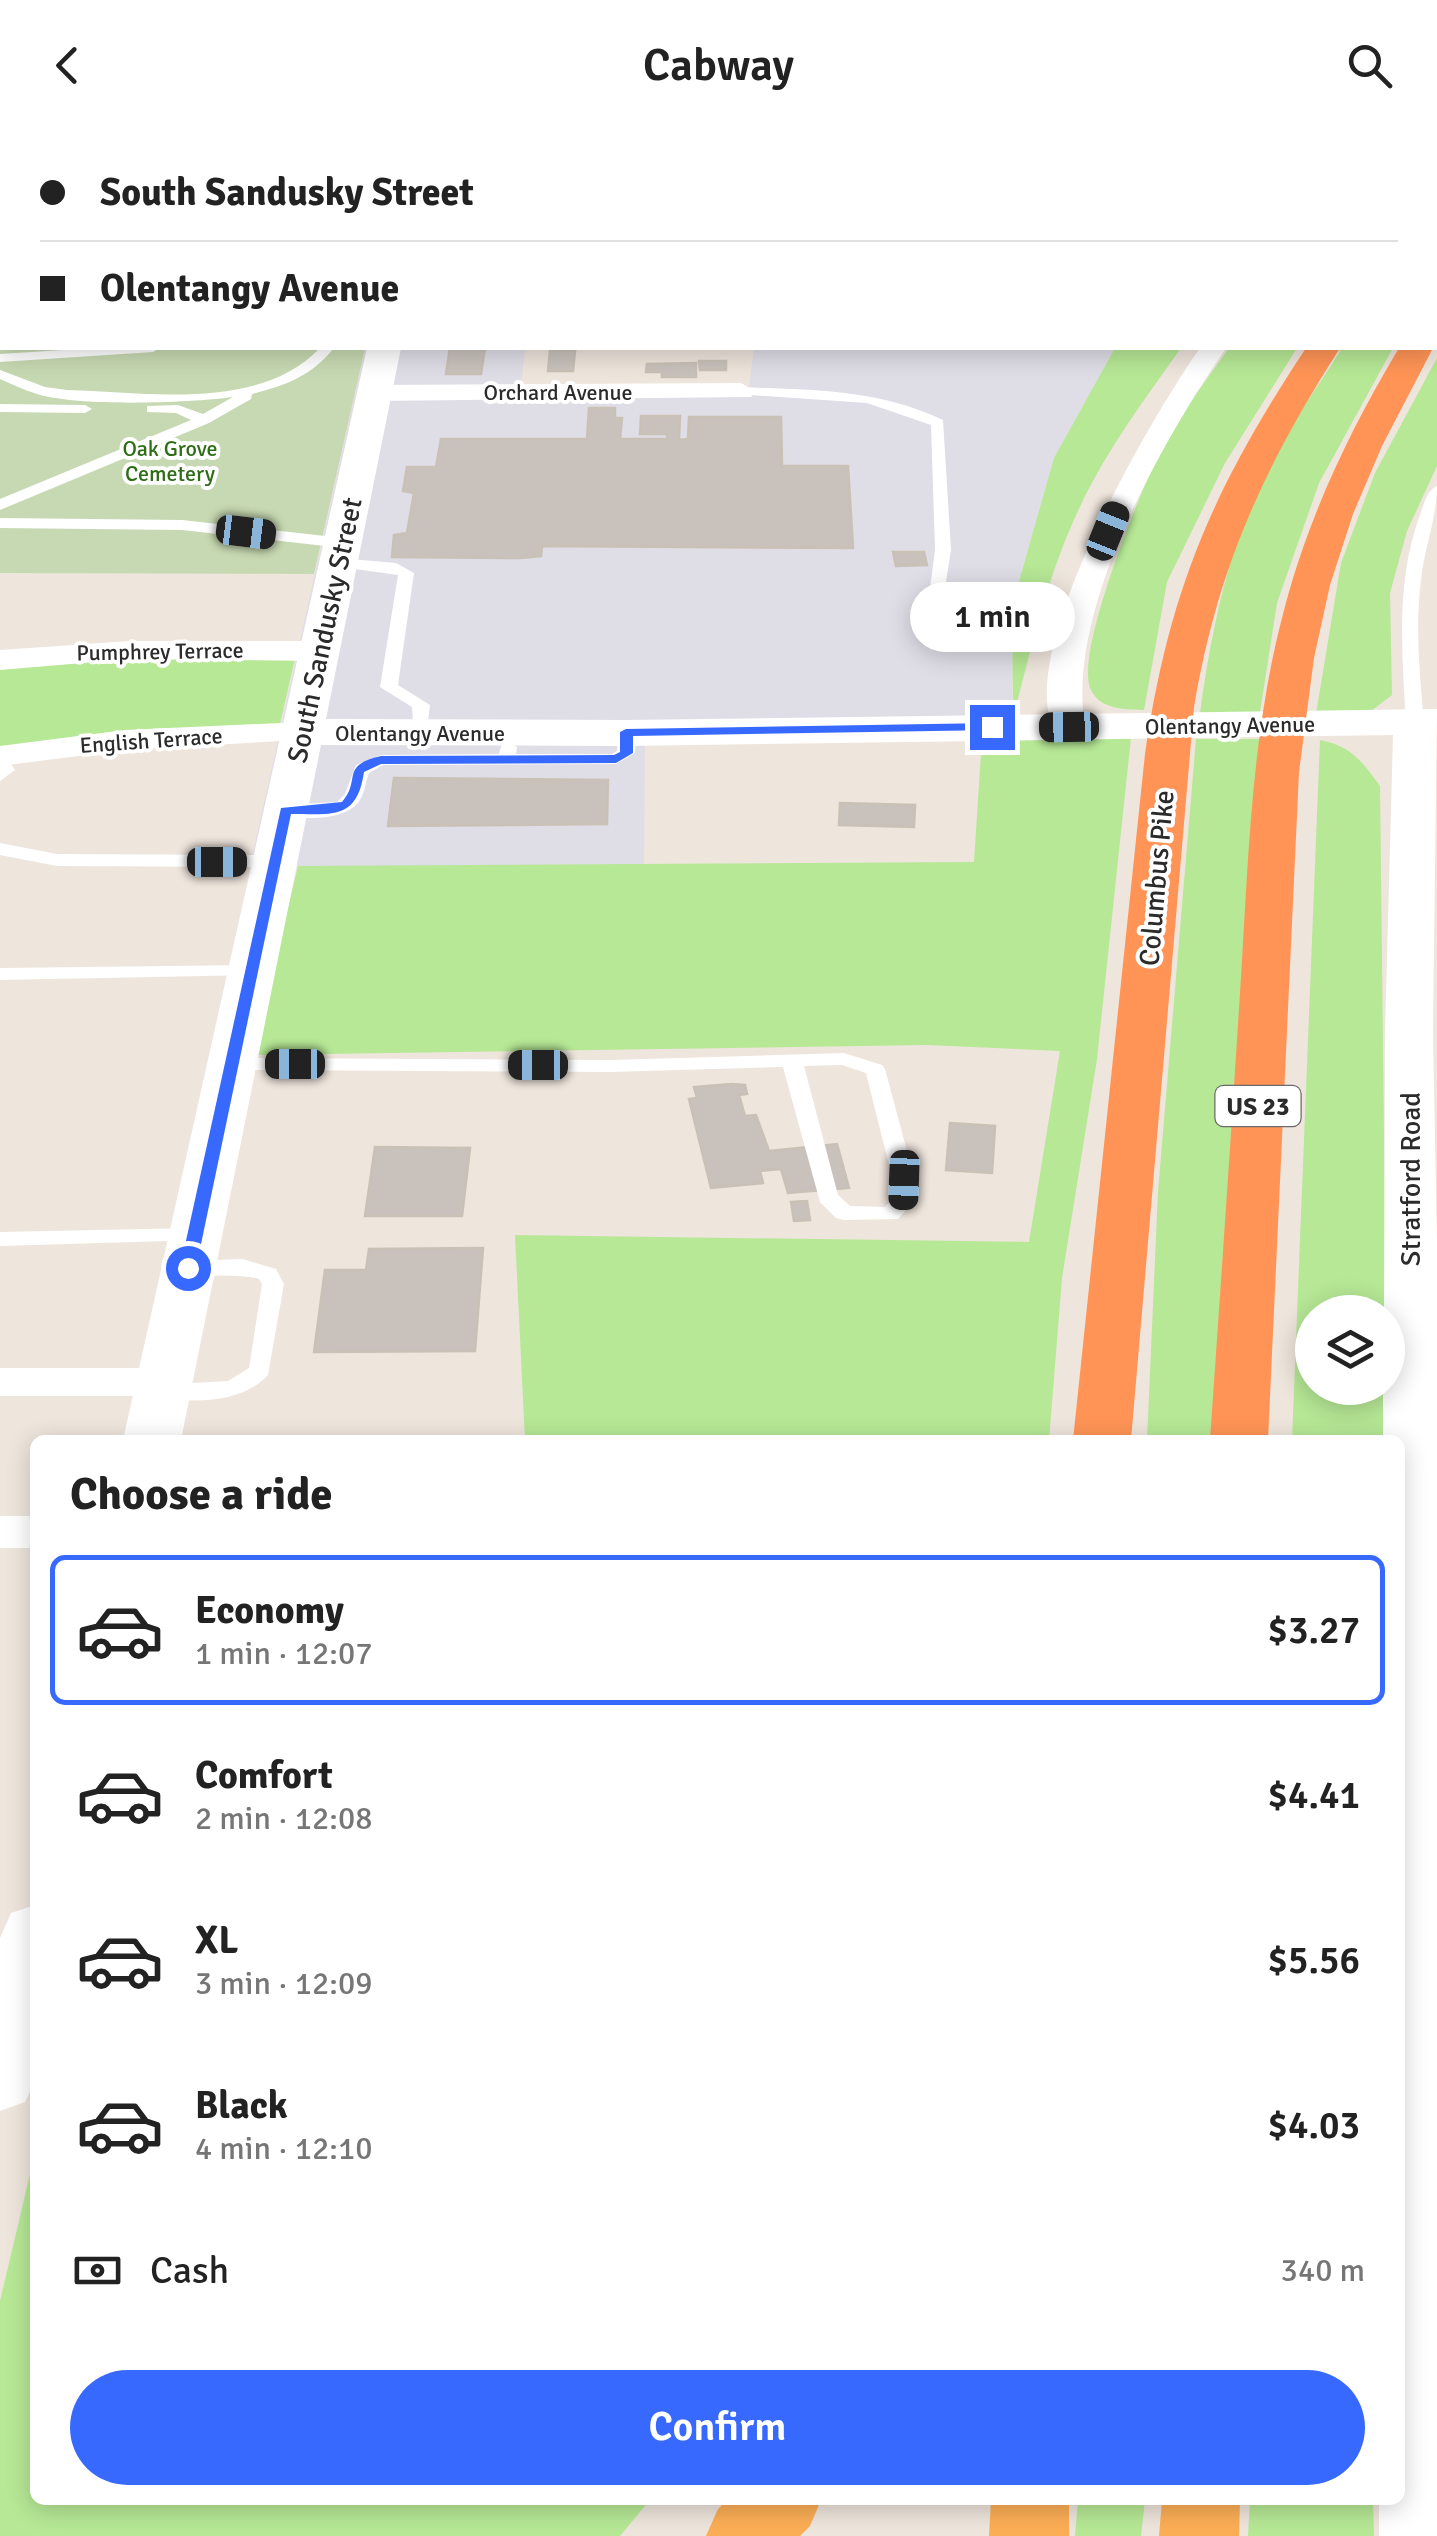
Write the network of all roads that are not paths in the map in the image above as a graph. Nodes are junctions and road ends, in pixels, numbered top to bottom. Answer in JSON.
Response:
{"nodes":[{"id":1,"x":122,"y":350,"type":"edge"},
{"id":2,"x":327,"y":350,"type":"edge"},
{"id":3,"x":384,"y":350,"type":"edge"},
{"id":4,"x":1212,"y":350,"type":"edge"},
{"id":5,"x":1322,"y":350,"type":"edge"},
{"id":6,"x":1415,"y":350,"type":"edge"},
{"id":7,"x":0,"y":358,"type":"edge"},
{"id":8,"x":0,"y":374,"type":"edge"},
{"id":9,"x":258,"y":389,"type":"junction"},
{"id":10,"x":741,"y":391,"type":"joint"},
{"id":11,"x":374,"y":393,"type":"junction"},
{"id":12,"x":0,"y":408,"type":"edge"},
{"id":13,"x":204,"y":420,"type":"junction"},
{"id":14,"x":1437,"y":490,"type":"edge"},
{"id":15,"x":0,"y":505,"type":"edge"},
{"id":16,"x":0,"y":523,"type":"edge"},
{"id":17,"x":341,"y":553,"type":"junction"},
{"id":18,"x":936,"y":604,"type":"dead end"},
{"id":19,"x":320,"y":651,"type":"junction"},
{"id":20,"x":0,"y":660,"type":"edge"},
{"id":21,"x":1426,"y":722,"type":"edge"},
{"id":22,"x":1069,"y":727,"type":"junction"},
{"id":23,"x":302,"y":732,"type":"junction"},
{"id":24,"x":420,"y":734,"type":"junction"},
{"id":25,"x":508,"y":746,"type":"junction"},
{"id":26,"x":0,"y":758,"type":"edge"},
{"id":27,"x":0,"y":776,"type":"edge"},
{"id":28,"x":286,"y":810,"type":"junction"},
{"id":29,"x":0,"y":849,"type":"edge"},
{"id":30,"x":275,"y":861,"type":"junction"},
{"id":31,"x":251,"y":971,"type":"junction"},
{"id":32,"x":0,"y":974,"type":"edge"},
{"id":33,"x":792,"y":1061,"type":"junction"},
{"id":34,"x":231,"y":1064,"type":"junction"},
{"id":35,"x":0,"y":1239,"type":"edge"},
{"id":36,"x":1424,"y":1250,"type":"edge"},
{"id":37,"x":192,"y":1252,"type":"junction"},
{"id":38,"x":0,"y":1382,"type":"edge"},
{"id":39,"x":163,"y":1386,"type":"junction"},
{"id":40,"x":153,"y":1435,"type":"edge"},
{"id":41,"x":1102,"y":1435,"type":"edge"},
{"id":42,"x":1238,"y":1435,"type":"edge"},
{"id":43,"x":0,"y":1532,"type":"edge"},
{"id":44,"x":30,"y":1532,"type":"edge"},
{"id":45,"x":30,"y":1974,"type":"edge"},
{"id":46,"x":26,"y":2007,"type":"edge"},
{"id":47,"x":0,"y":2081,"type":"edge"},
{"id":48,"x":1426,"y":2336,"type":"edge"},
{"id":49,"x":777,"y":2505,"type":"edge"},
{"id":50,"x":1030,"y":2505,"type":"edge"},
{"id":51,"x":1200,"y":2505,"type":"edge"},
{"id":52,"x":746,"y":2536,"type":"edge"},
{"id":53,"x":1029,"y":2536,"type":"edge"},
{"id":54,"x":1198,"y":2536,"type":"edge"},
{"id":55,"x":1420,"y":2536,"type":"edge"}],
"edges":[{"from":1,"to":7,"type":"lane"},
{"from":2,"to":9,"type":"lane"},
{"from":3,"to":11,"type":"street","name":"South Sandusky Street"},
{"from":4,"to":22,"type":"street"},
{"from":5,"to":41,"type":"highway","name":"Columbus Pike"},
{"from":6,"to":42,"type":"highway","number":"US 23"},
{"from":8,"to":9,"type":"lane"},
{"from":9,"to":13,"type":"lane"},
{"from":10,"to":11,"type":"street","name":"Orchard Avenue"},
{"from":10,"to":18,"type":"lane"},
{"from":11,"to":17,"type":"street","name":"South Sandusky Street"},
{"from":12,"to":13,"type":"lane"},
{"from":13,"to":15,"type":"lane"},
{"from":14,"to":21,"type":"lane"},
{"from":16,"to":17,"type":"lane"},
{"from":17,"to":19,"type":"street","name":"South Sandusky Street"},
{"from":17,"to":24,"type":"lane"},
{"from":19,"to":20,"type":"street","name":"Pumphrey Terrace"},
{"from":19,"to":23,"type":"street","name":"South Sandusky Street"},
{"from":21,"to":22,"type":"street","name":"Olentangy Avenue"},
{"from":21,"to":36,"type":"street","name":"Stratford Road"},
{"from":22,"to":25,"type":"street","name":"Olentangy Avenue"},
{"from":23,"to":24,"type":"street","name":"Olentangy Avenue"},
{"from":23,"to":26,"type":"street","name":"English Terrace"},
{"from":23,"to":28,"type":"street","name":"South Sandusky Street"},
{"from":24,"to":25,"type":"street","name":"Olentangy Avenue"},
{"from":25,"to":28,"type":"lane"},
{"from":26,"to":27,"type":"lane"},
{"from":28,"to":30,"type":"street","name":"South Sandusky Street"},
{"from":29,"to":30,"type":"lane"},
{"from":30,"to":31,"type":"street","name":"South Sandusky Street"},
{"from":31,"to":32,"type":"lane"},
{"from":31,"to":34,"type":"street","name":"South Sandusky Street"},
{"from":33,"to":33,"type":"lane"},
{"from":33,"to":34,"type":"lane"},
{"from":34,"to":37,"type":"street","name":"South Sandusky Street"},
{"from":35,"to":37,"type":"lane"},
{"from":36,"to":48,"type":"street","name":"Stratford Road"},
{"from":37,"to":39,"type":"street","name":"South Sandusky Street"},
{"from":37,"to":39,"type":"lane"},
{"from":38,"to":39,"type":"street"},
{"from":39,"to":40,"type":"street","name":"South Sandusky Street"},
{"from":43,"to":44,"type":"street"},
{"from":45,"to":46,"type":"street"},
{"from":46,"to":47,"type":"street"},
{"from":48,"to":55,"type":"street","name":"Stratford Road"},
{"from":49,"to":52,"type":"highway"},
{"from":50,"to":53,"type":"highway"},
{"from":51,"to":54,"type":"highway"}]}
